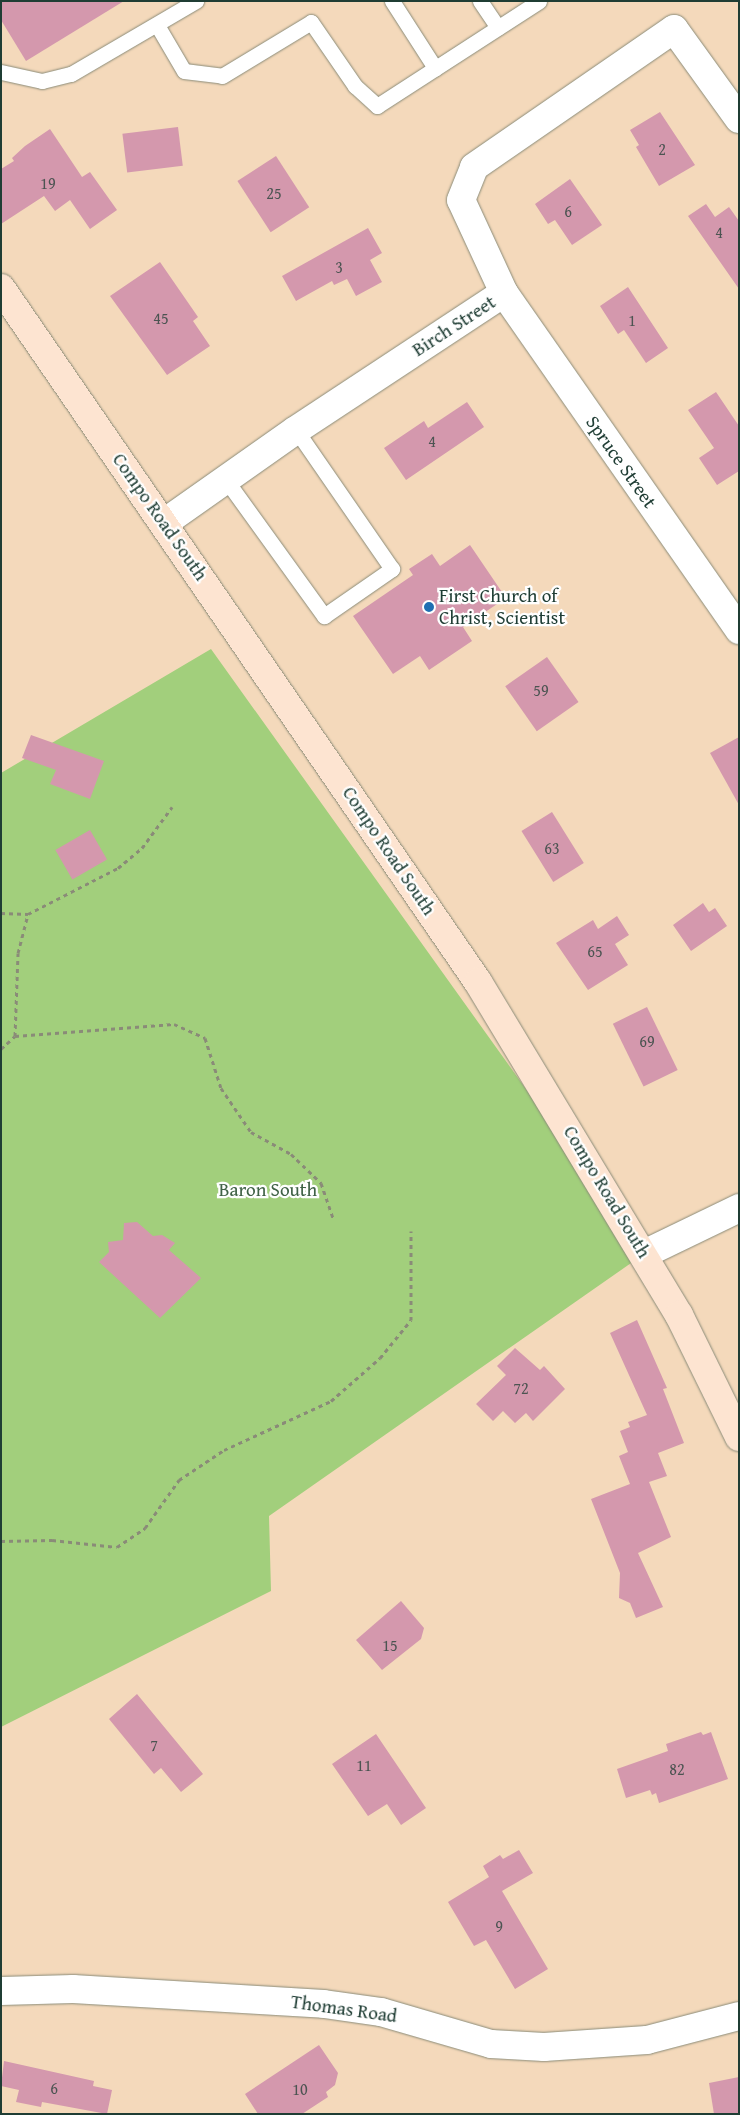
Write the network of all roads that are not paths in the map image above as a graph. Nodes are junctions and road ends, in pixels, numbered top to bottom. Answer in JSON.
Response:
{"nodes":[{"id":1,"x":196,"y":1,"type":"edge"},
{"id":2,"x":392,"y":1,"type":"edge"},
{"id":3,"x":480,"y":1,"type":"edge"},
{"id":4,"x":540,"y":1,"type":"edge"},
{"id":5,"x":157,"y":24,"type":"junction"},
{"id":6,"x":498,"y":28,"type":"junction"},
{"id":7,"x":435,"y":68,"type":"junction"},
{"id":8,"x":1,"y":72,"type":"edge"},
{"id":9,"x":739,"y":119,"type":"edge"},
{"id":10,"x":1,"y":288,"type":"edge"},
{"id":11,"x":504,"y":293,"type":"junction"},
{"id":12,"x":296,"y":430,"type":"junction"},
{"id":13,"x":226,"y":480,"type":"junction"},
{"id":14,"x":164,"y":523,"type":"junction"},
{"id":15,"x":739,"y":630,"type":"edge"},
{"id":16,"x":739,"y":1208,"type":"edge"},
{"id":17,"x":644,"y":1254,"type":"junction"},
{"id":18,"x":739,"y":1437,"type":"edge"},
{"id":19,"x":1,"y":1991,"type":"edge"},
{"id":20,"x":739,"y":2016,"type":"edge"}],
"edges":[{"from":1,"to":5,"type":"lane"},
{"from":2,"to":7,"type":"lane"},
{"from":3,"to":6,"type":"lane"},
{"from":4,"to":6,"type":"lane"},
{"from":5,"to":7,"type":"lane"},
{"from":5,"to":8,"type":"lane"},
{"from":6,"to":7,"type":"lane"},
{"from":9,"to":11,"type":"street","name":"Birch Street"},
{"from":10,"to":14,"type":"main road","name":"Compo Road South"},
{"from":11,"to":12,"type":"street","name":"Birch Street"},
{"from":11,"to":15,"type":"street","name":"Spruce Street"},
{"from":12,"to":13,"type":"street","name":"Birch Street"},
{"from":12,"to":13,"type":"lane"},
{"from":13,"to":14,"type":"street","name":"Birch Street"},
{"from":14,"to":17,"type":"main road","name":"Compo Road South"},
{"from":16,"to":17,"type":"street"},
{"from":17,"to":18,"type":"main road","name":"Compo Road South"},
{"from":19,"to":20,"type":"street","name":"Thomas Road"}]}
